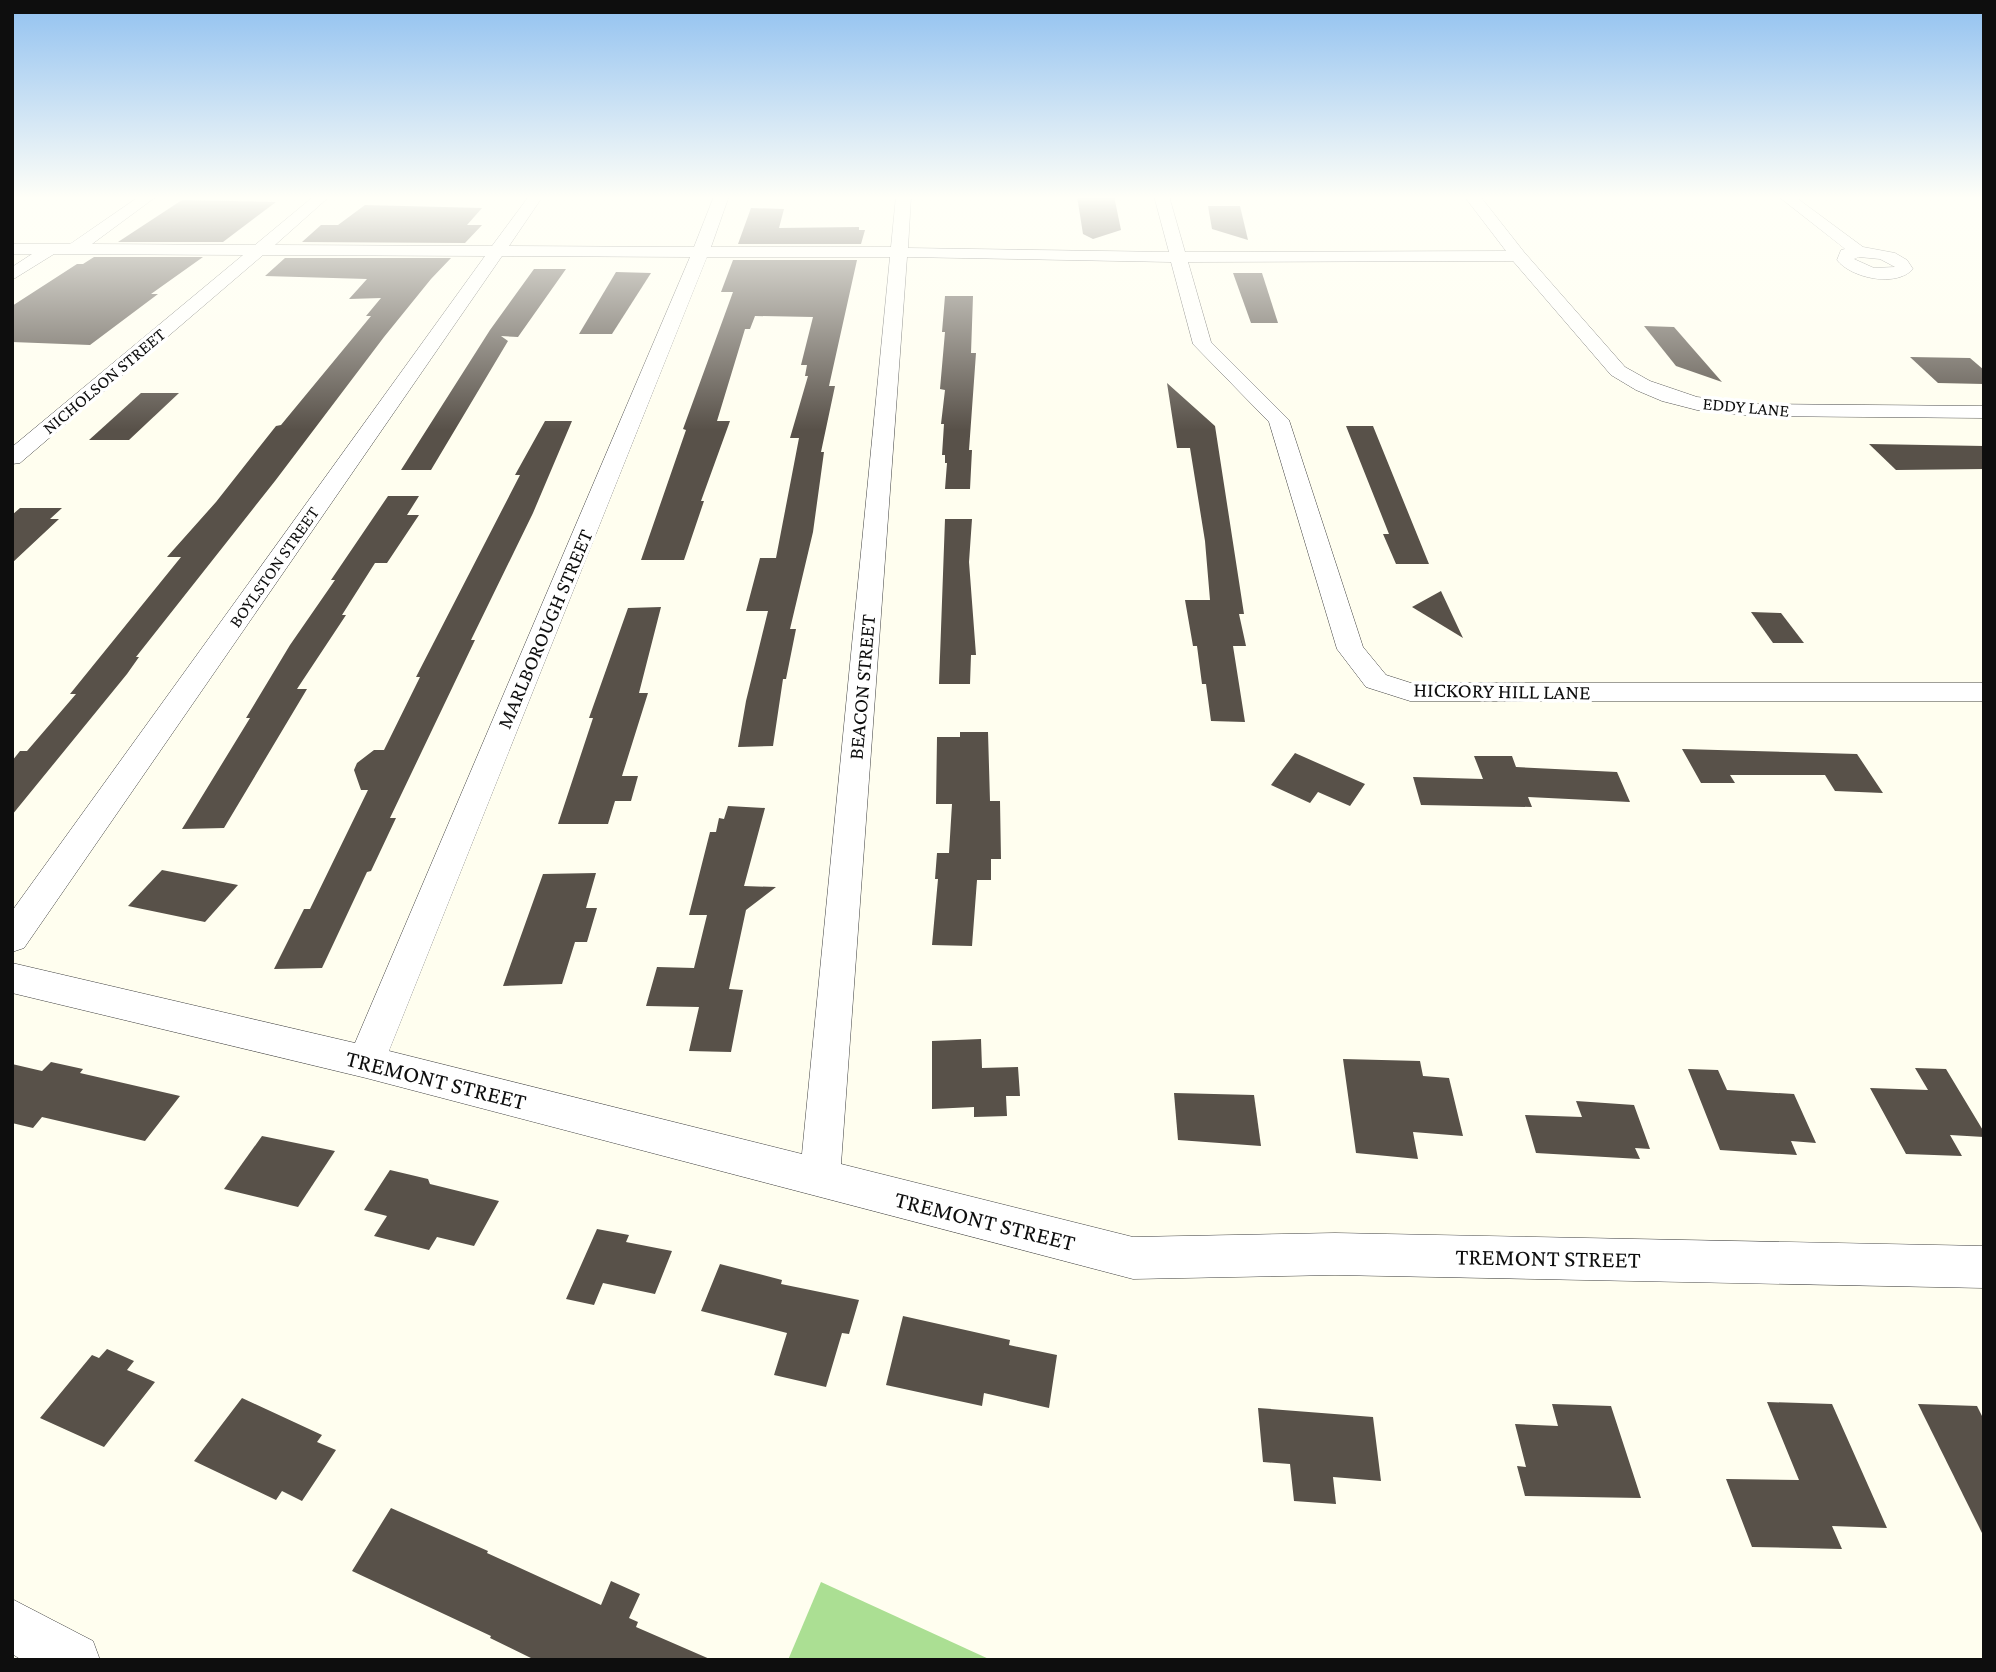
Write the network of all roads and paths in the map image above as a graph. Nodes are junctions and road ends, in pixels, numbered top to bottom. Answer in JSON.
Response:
{"nodes":[{"id":1,"x":231,"y":274,"type":"edge"},
{"id":2,"x":481,"y":274,"type":"edge"},
{"id":3,"x":691,"y":274,"type":"edge"},
{"id":4,"x":898,"y":274,"type":"edge"},
{"id":5,"x":1184,"y":274,"type":"edge"},
{"id":6,"x":1534,"y":274,"type":"edge"},
{"id":7,"x":1984,"y":412,"type":"edge"},
{"id":8,"x":12,"y":458,"type":"edge"},
{"id":9,"x":1984,"y":692,"type":"edge"},
{"id":10,"x":12,"y":938,"type":"edge"},
{"id":11,"x":12,"y":978,"type":"edge"},
{"id":12,"x":366,"y":1062,"type":"junction"},
{"id":13,"x":820,"y":1179,"type":"junction"},
{"id":14,"x":1984,"y":1267,"type":"edge"},
{"id":15,"x":12,"y":1625,"type":"edge"},
{"id":16,"x":74,"y":1660,"type":"edge"}],
"edges":[{"from":1,"to":8,"type":"street","name":"NICHOLSON STREET"},
{"from":2,"to":10,"type":"street","name":"BOYLSTON STREET"},
{"from":3,"to":12,"type":"street","name":"MARLBOROUGH STREET"},
{"from":4,"to":13,"type":"street","name":"BEACON STREET"},
{"from":5,"to":9,"type":"street","name":"HICKORY HILL LANE"},
{"from":6,"to":7,"type":"street","name":"EDDY LANE"},
{"from":11,"to":12,"type":"street","name":"TREMONT STREET"},
{"from":12,"to":13,"type":"street","name":"TREMONT STREET"},
{"from":13,"to":14,"type":"street","name":"TREMONT STREET"},
{"from":15,"to":16,"type":"street"}]}
